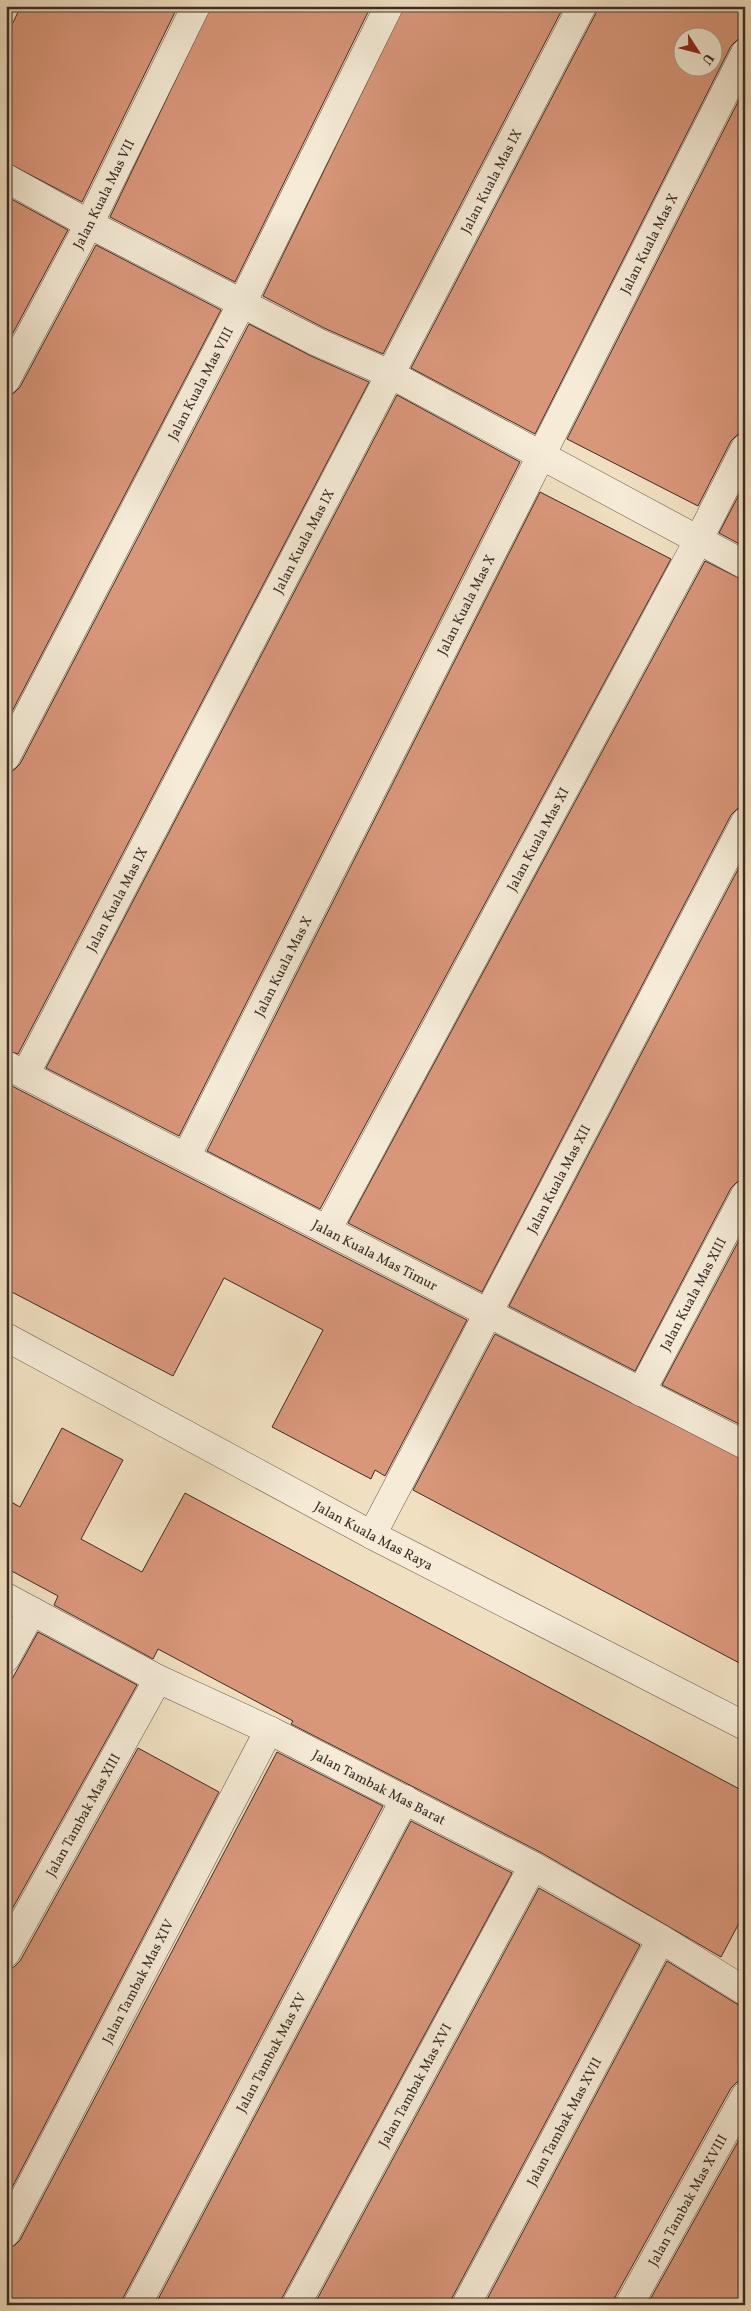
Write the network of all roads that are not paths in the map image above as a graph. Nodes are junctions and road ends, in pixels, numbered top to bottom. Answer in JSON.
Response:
{"nodes":[{"id":1,"x":196,"y":6,"type":"edge"},
{"id":2,"x":389,"y":6,"type":"edge"},
{"id":3,"x":582,"y":6,"type":"edge"},
{"id":4,"x":745,"y":53,"type":"edge"},
{"id":5,"x":6,"y":178,"type":"edge"},
{"id":6,"x":89,"y":224,"type":"junction"},
{"id":7,"x":243,"y":301,"type":"junction"},
{"id":8,"x":390,"y":374,"type":"junction"},
{"id":9,"x":6,"y":380,"type":"edge"},
{"id":10,"x":745,"y":448,"type":"edge"},
{"id":11,"x":541,"y":457,"type":"junction"},
{"id":12,"x":699,"y":539,"type":"junction"},
{"id":13,"x":745,"y":566,"type":"edge"},
{"id":14,"x":6,"y":757,"type":"edge"},
{"id":15,"x":745,"y":822,"type":"edge"},
{"id":16,"x":16,"y":1070,"type":"edge"},
{"id":17,"x":186,"y":1158,"type":"junction"},
{"id":18,"x":745,"y":1195,"type":"edge"},
{"id":19,"x":327,"y":1230,"type":"junction"},
{"id":20,"x":488,"y":1314,"type":"junction"},
{"id":21,"x":6,"y":1337,"type":"edge"},
{"id":22,"x":641,"y":1392,"type":"junction"},
{"id":23,"x":745,"y":1445,"type":"edge"},
{"id":24,"x":372,"y":1535,"type":"junction"},
{"id":25,"x":6,"y":1597,"type":"edge"},
{"id":26,"x":32,"y":1611,"type":"junction"},
{"id":27,"x":6,"y":1658,"type":"edge"},
{"id":28,"x":158,"y":1678,"type":"junction"},
{"id":29,"x":745,"y":1726,"type":"edge"},
{"id":30,"x":269,"y":1730,"type":"junction"},
{"id":31,"x":405,"y":1799,"type":"junction"},
{"id":32,"x":533,"y":1866,"type":"junction"},
{"id":33,"x":661,"y":1939,"type":"junction"},
{"id":34,"x":6,"y":1952,"type":"edge"},
{"id":35,"x":745,"y":1991,"type":"edge"},
{"id":36,"x":745,"y":2096,"type":"edge"},
{"id":37,"x":6,"y":2233,"type":"edge"},
{"id":38,"x":137,"y":2305,"type":"edge"},
{"id":39,"x":296,"y":2305,"type":"edge"},
{"id":40,"x":466,"y":2305,"type":"edge"},
{"id":41,"x":629,"y":2305,"type":"edge"}],
"edges":[{"from":1,"to":6,"type":"street","name":"Jalan Kuala Mas VII"},
{"from":2,"to":7,"type":"street","name":"Jalan Kuala Mas VIII"},
{"from":3,"to":8,"type":"street","name":"Jalan Kuala Mas IX"},
{"from":4,"to":11,"type":"street","name":"Jalan Kuala Mas X"},
{"from":5,"to":6,"type":"street"},
{"from":6,"to":7,"type":"street"},
{"from":6,"to":9,"type":"street","name":"Jalan Kuala Mas VII"},
{"from":7,"to":8,"type":"street"},
{"from":7,"to":14,"type":"street","name":"Jalan Kuala Mas VIII"},
{"from":8,"to":11,"type":"street"},
{"from":8,"to":16,"type":"street","name":"Jalan Kuala Mas IX"},
{"from":10,"to":12,"type":"street","name":"Jalan Kuala Mas XI"},
{"from":11,"to":12,"type":"street"},
{"from":11,"to":17,"type":"street","name":"Jalan Kuala Mas X"},
{"from":12,"to":13,"type":"street"},
{"from":12,"to":19,"type":"street","name":"Jalan Kuala Mas XI"},
{"from":15,"to":20,"type":"street","name":"Jalan Kuala Mas XII"},
{"from":16,"to":17,"type":"street","name":"Jalan Kuala Mas Timur"},
{"from":17,"to":19,"type":"street","name":"Jalan Kuala Mas Timur"},
{"from":18,"to":22,"type":"street","name":"Jalan Kuala Mas XIII"},
{"from":19,"to":20,"type":"street","name":"Jalan Kuala Mas Timur"},
{"from":20,"to":22,"type":"street","name":"Jalan Kuala Mas Timur"},
{"from":20,"to":24,"type":"street","name":"Jalan Kuala Mas XII"},
{"from":21,"to":24,"type":"street","name":"Jalan Kuala Mas Raya"},
{"from":22,"to":23,"type":"street","name":"Jalan Kuala Mas Timur"},
{"from":24,"to":29,"type":"street","name":"Jalan Kuala Mas Raya"},
{"from":25,"to":26,"type":"street","name":"Jalan Tambak Mas Barat"},
{"from":26,"to":27,"type":"street"},
{"from":26,"to":28,"type":"street","name":"Jalan Tambak Mas Barat"},
{"from":28,"to":30,"type":"street","name":"Jalan Tambak Mas Barat"},
{"from":28,"to":34,"type":"street","name":"Jalan Tambak Mas XIII"},
{"from":30,"to":31,"type":"street","name":"Jalan Tambak Mas Barat"},
{"from":30,"to":37,"type":"street","name":"Jalan Tambak Mas XIV"},
{"from":31,"to":32,"type":"street","name":"Jalan Tambak Mas Barat"},
{"from":31,"to":38,"type":"street","name":"Jalan Tambak Mas XV"},
{"from":32,"to":33,"type":"street","name":"Jalan Tambak Mas Barat"},
{"from":32,"to":39,"type":"street","name":"Jalan Tambak Mas XVI"},
{"from":33,"to":35,"type":"street","name":"Jalan Tambak Mas Barat"},
{"from":33,"to":40,"type":"street","name":"Jalan Tambak Mas XVII"},
{"from":36,"to":41,"type":"street","name":"Jalan Tambak Mas XVIII"}]}
